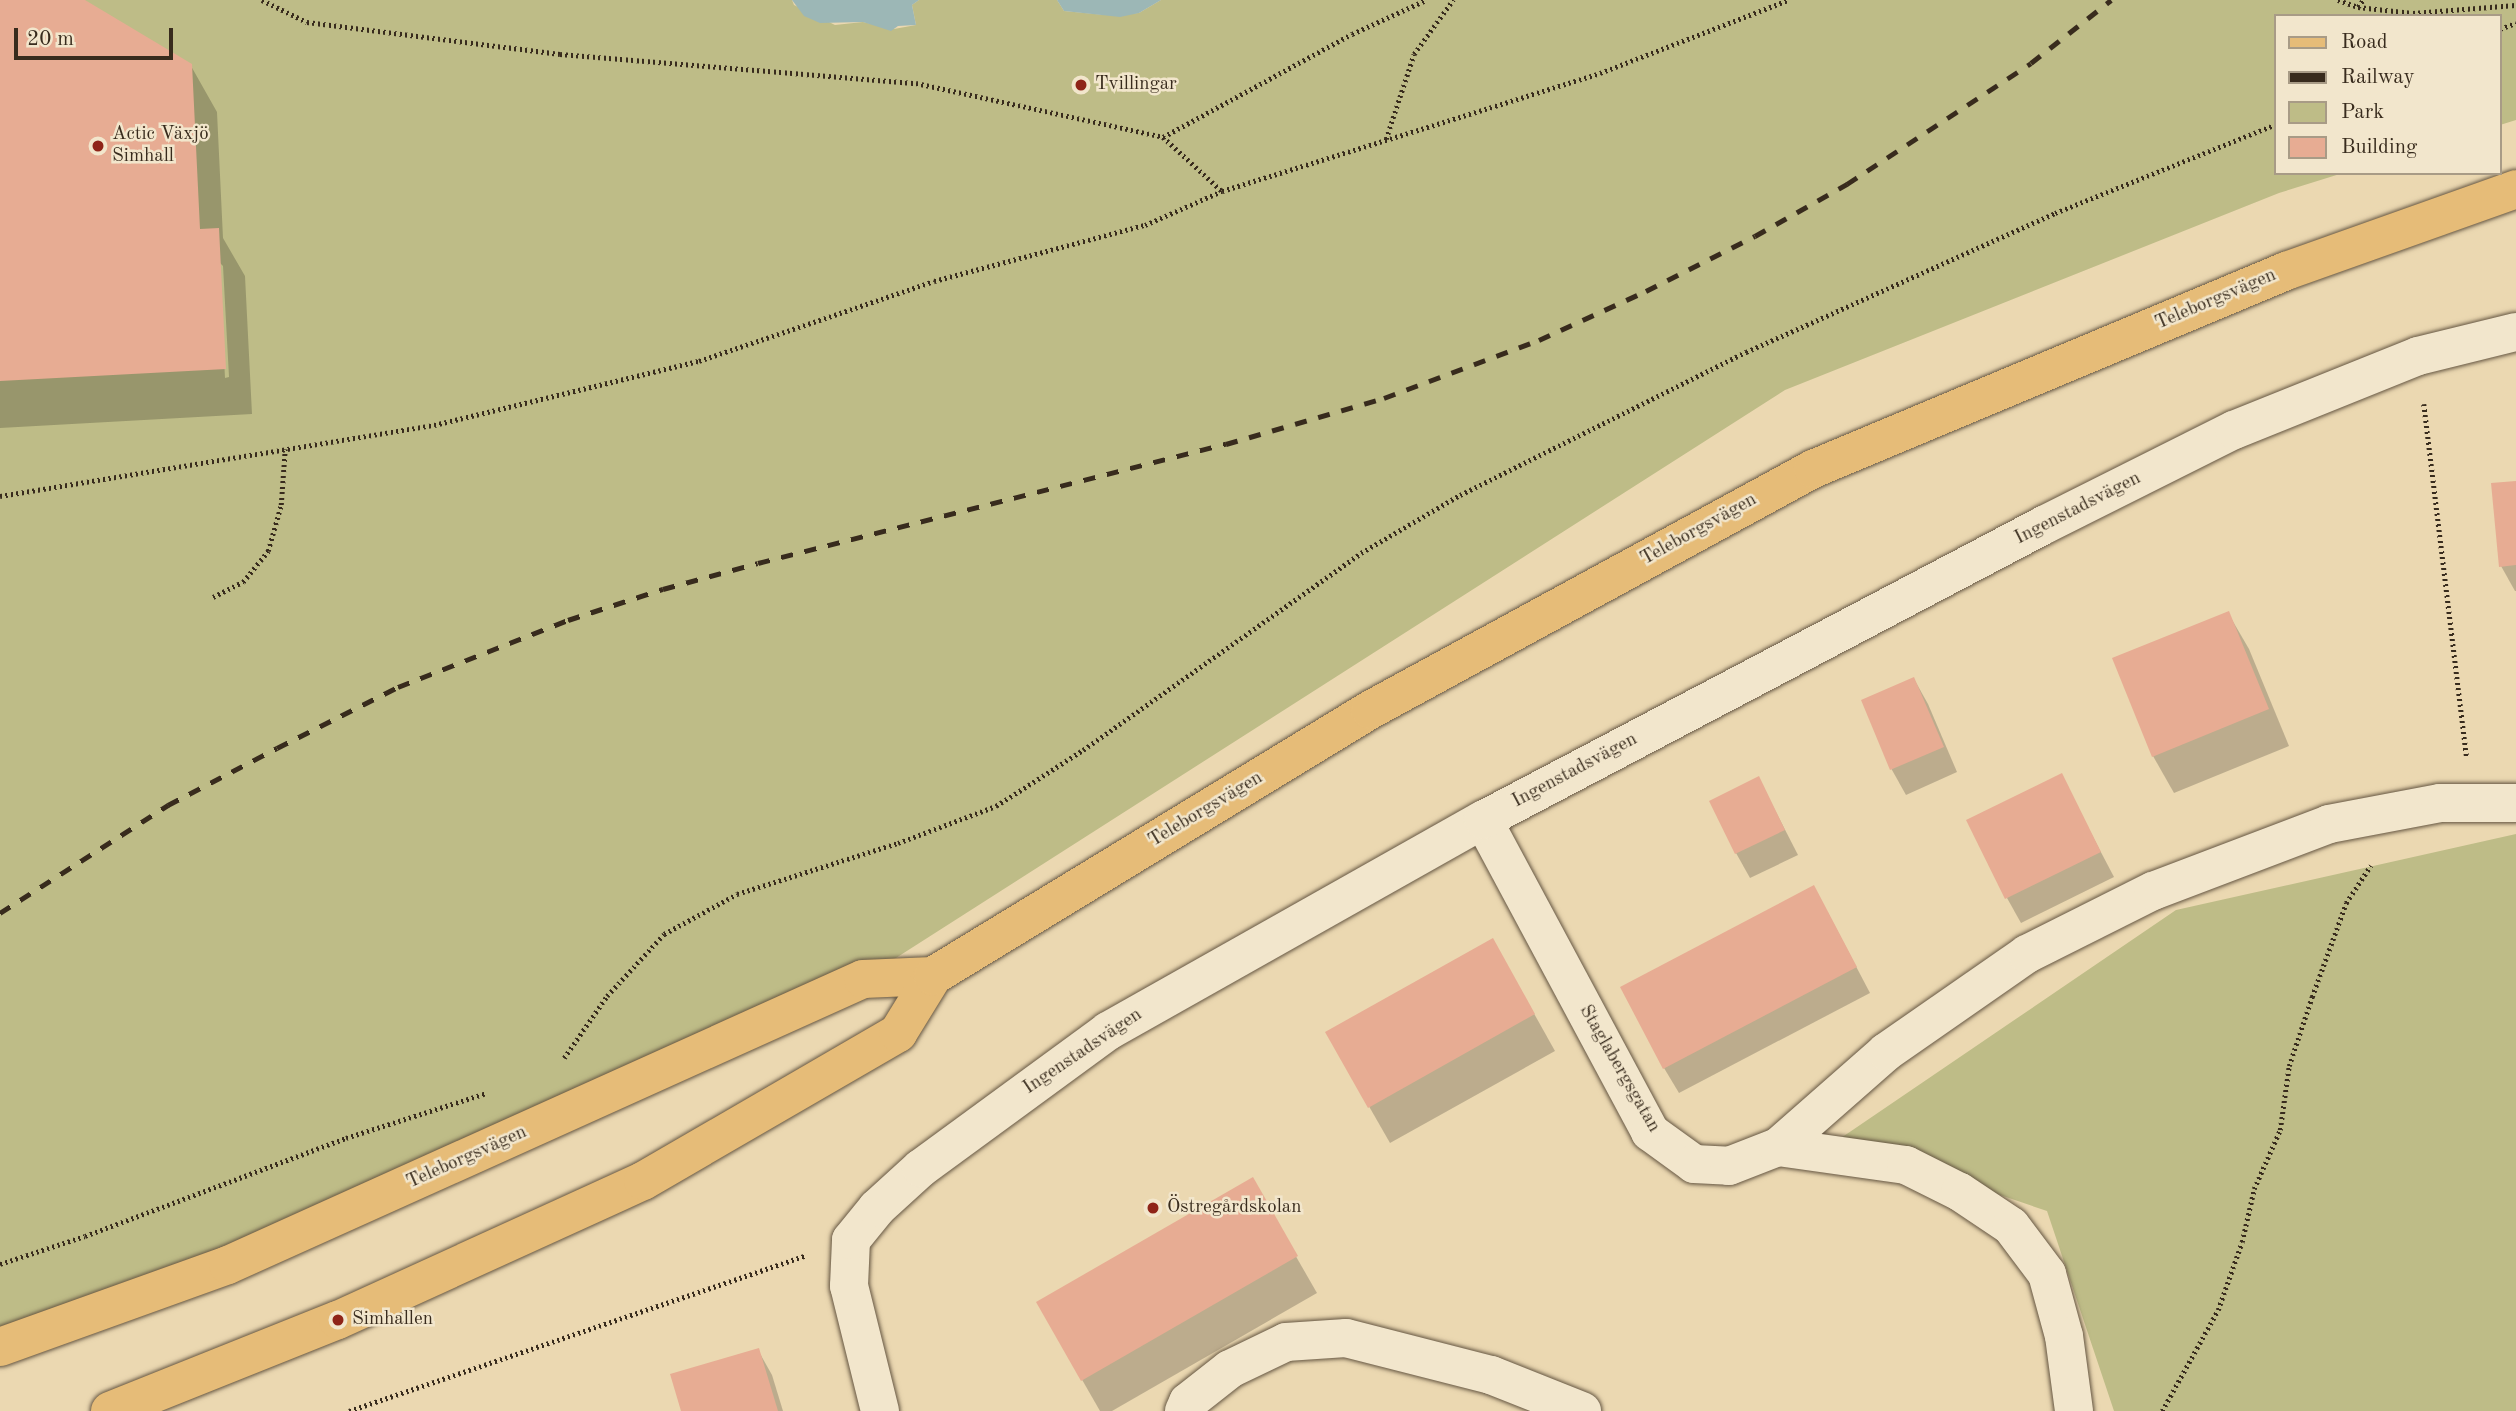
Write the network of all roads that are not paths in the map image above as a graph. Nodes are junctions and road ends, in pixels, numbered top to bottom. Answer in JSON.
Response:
{"nodes":[{"id":1,"x":2516,"y":189,"type":"edge"},
{"id":2,"x":2516,"y":332,"type":"edge"},
{"id":3,"x":2516,"y":803,"type":"edge"},
{"id":4,"x":1483,"y":820,"type":"junction"},
{"id":5,"x":933,"y":976,"type":"junction"},
{"id":6,"x":1778,"y":1147,"type":"junction"},
{"id":7,"x":0,"y":1347,"type":"edge"},
{"id":8,"x":110,"y":1411,"type":"edge"},
{"id":9,"x":880,"y":1411,"type":"edge"},
{"id":10,"x":1184,"y":1411,"type":"edge"},
{"id":11,"x":1582,"y":1411,"type":"edge"},
{"id":12,"x":2074,"y":1411,"type":"edge"}],
"edges":[{"from":1,"to":5,"type":"main road","name":"Teleborgsvägen"},
{"from":2,"to":4,"type":"street","name":"Ingenstadsvägen"},
{"from":3,"to":6,"type":"street"},
{"from":4,"to":6,"type":"street","name":"Staglabergsgatan"},
{"from":4,"to":9,"type":"street","name":"Ingenstadsvägen"},
{"from":5,"to":7,"type":"main road","name":"Teleborgsvägen"},
{"from":5,"to":8,"type":"main road","name":"Teleborgsvägen"},
{"from":6,"to":12,"type":"street","name":"Staglabergsgatan"},
{"from":10,"to":11,"type":"street"}]}
